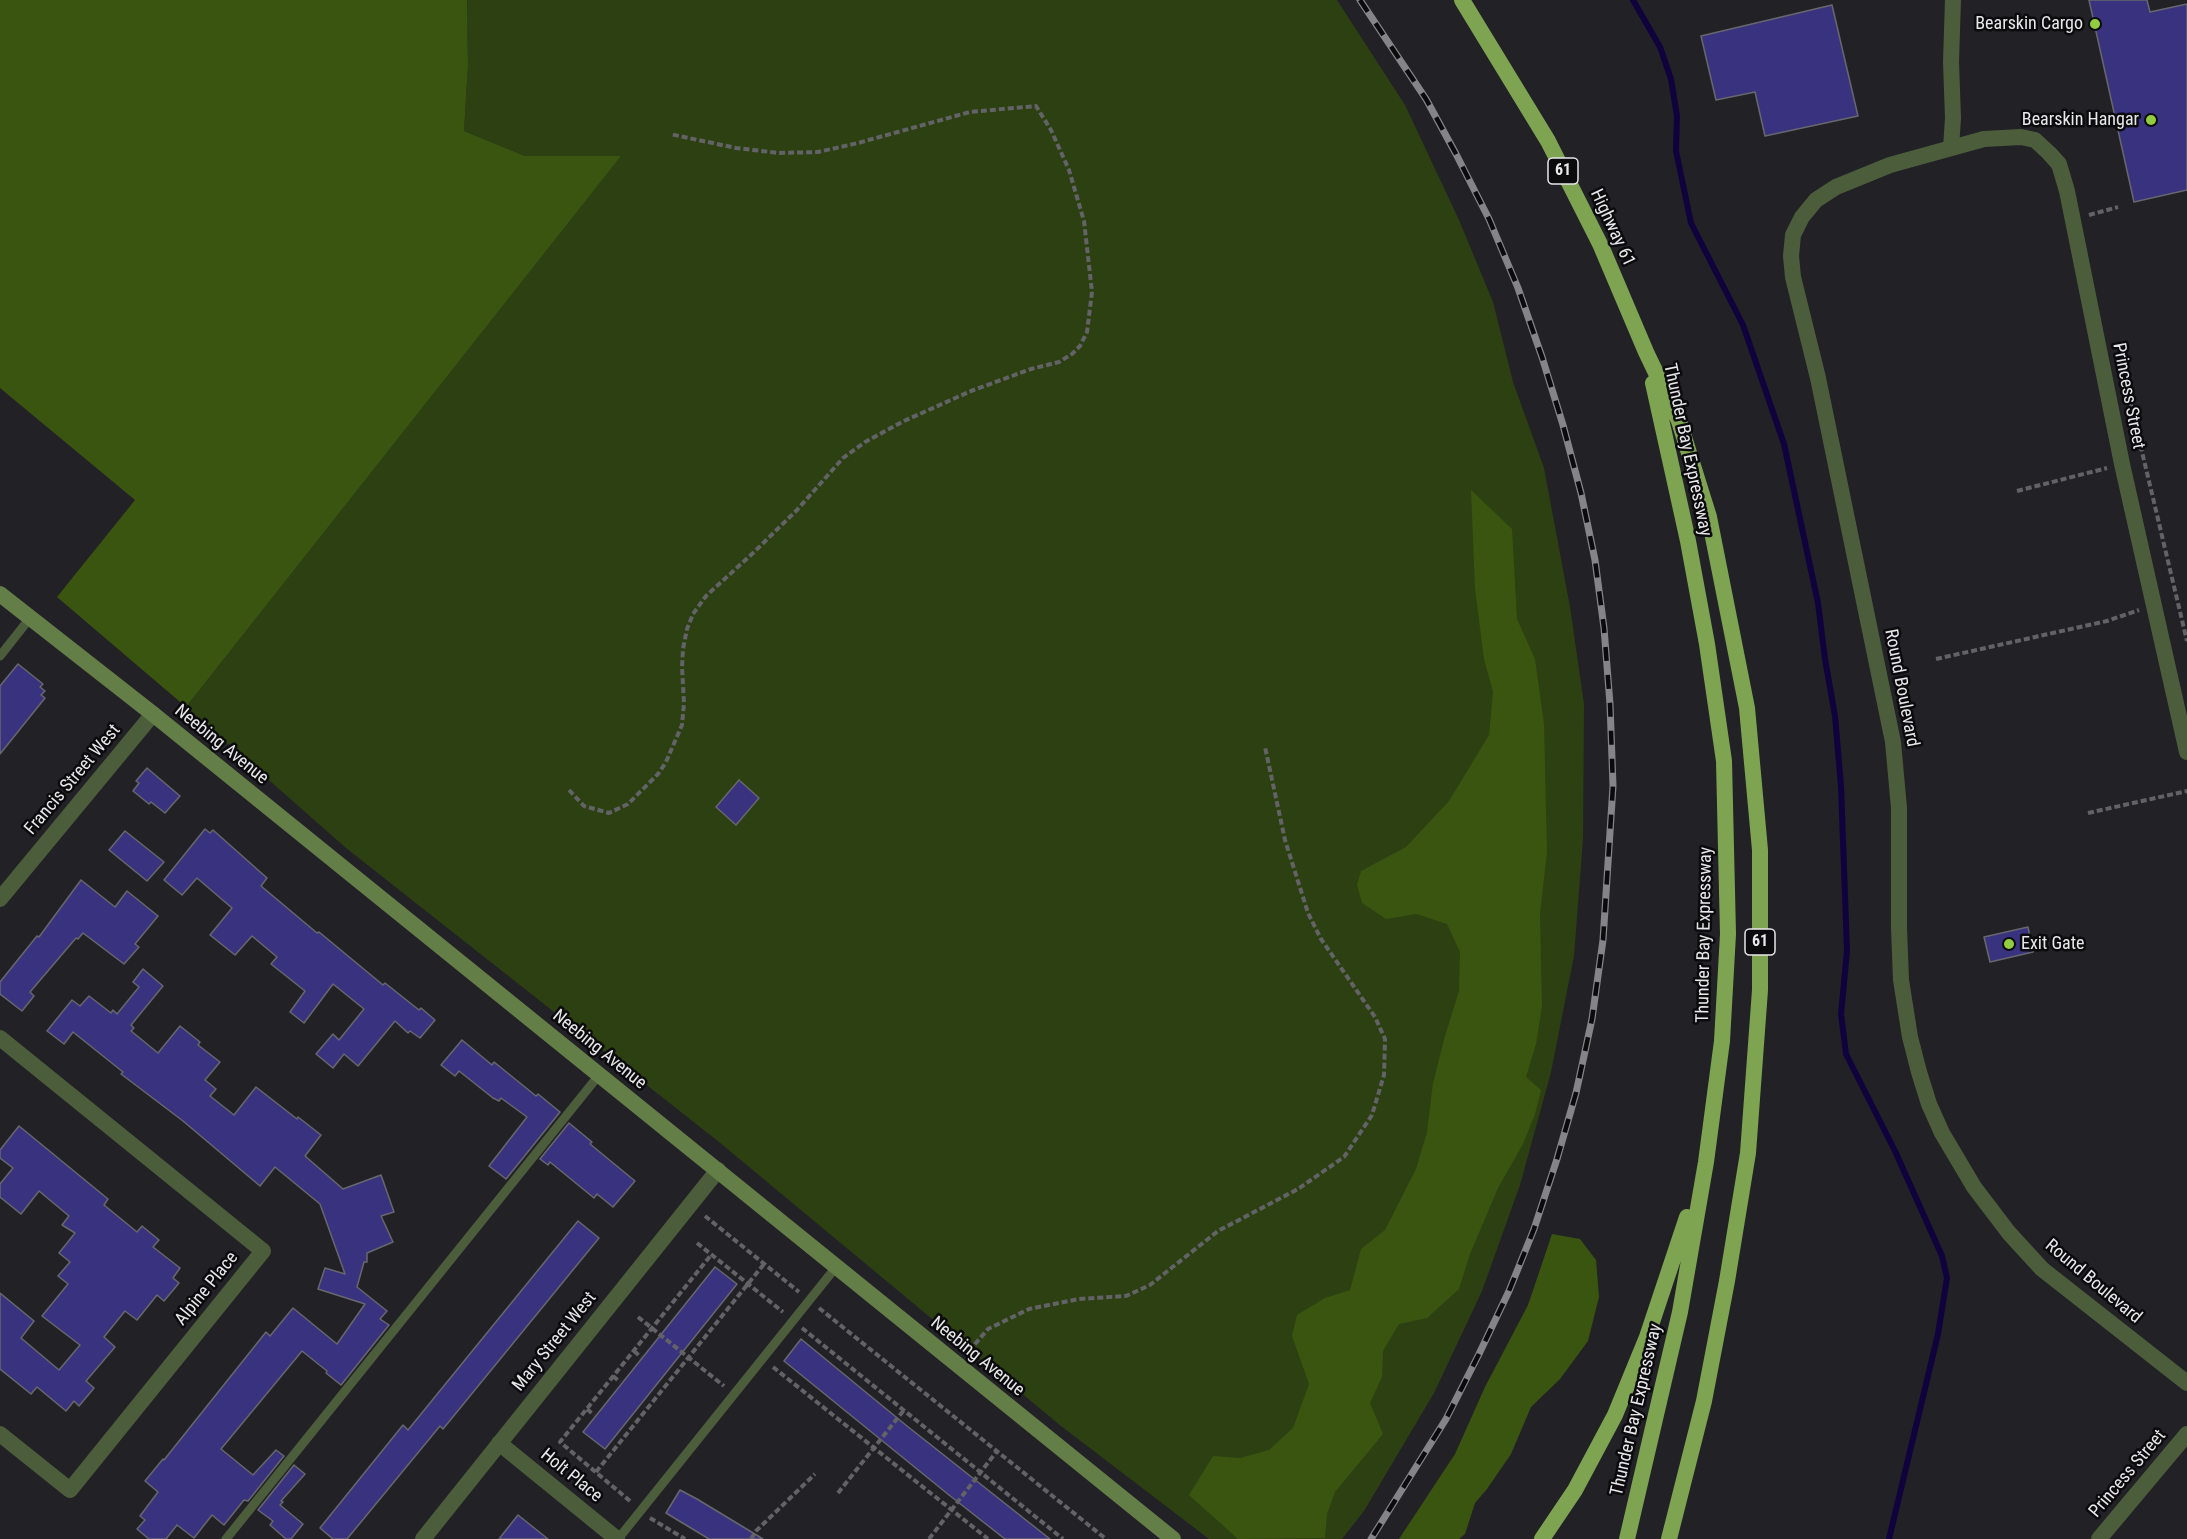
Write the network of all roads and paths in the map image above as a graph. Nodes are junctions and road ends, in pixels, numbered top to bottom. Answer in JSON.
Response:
{"nodes":[{"id":1,"x":1462,"y":0,"type":"edge"},
{"id":2,"x":1953,"y":0,"type":"edge"},
{"id":3,"x":670,"y":134,"type":"dead end"},
{"id":4,"x":1951,"y":148,"type":"junction"},
{"id":5,"x":2118,"y":207,"type":"dead end"},
{"id":6,"x":2085,"y":216,"type":"dead end"},
{"id":7,"x":1646,"y":352,"type":"junction"},
{"id":8,"x":2127,"y":385,"type":"dead end"},
{"id":9,"x":2144,"y":459,"type":"junction"},
{"id":10,"x":2122,"y":464,"type":"junction"},
{"id":11,"x":2017,"y":491,"type":"dead end"},
{"id":12,"x":0,"y":594,"type":"edge"},
{"id":13,"x":2177,"y":599,"type":"junction"},
{"id":14,"x":2154,"y":605,"type":"junction"},
{"id":15,"x":30,"y":618,"type":"junction"},
{"id":16,"x":2187,"y":641,"type":"edge"},
{"id":17,"x":0,"y":656,"type":"edge"},
{"id":18,"x":1936,"y":658,"type":"dead end"},
{"id":19,"x":153,"y":714,"type":"junction"},
{"id":20,"x":1265,"y":747,"type":"dead end"},
{"id":21,"x":2187,"y":752,"type":"edge"},
{"id":22,"x":569,"y":790,"type":"dead end"},
{"id":23,"x":2187,"y":791,"type":"edge"},
{"id":24,"x":2088,"y":813,"type":"dead end"},
{"id":25,"x":0,"y":899,"type":"edge"},
{"id":26,"x":0,"y":1038,"type":"edge"},
{"id":27,"x":599,"y":1075,"type":"junction"},
{"id":28,"x":1706,"y":1162,"type":"junction"},
{"id":29,"x":718,"y":1170,"type":"junction"},
{"id":30,"x":691,"y":1204,"type":"junction"},
{"id":31,"x":697,"y":1243,"type":"dead end"},
{"id":32,"x":711,"y":1255,"type":"junction"},
{"id":33,"x":764,"y":1263,"type":"junction"},
{"id":34,"x":836,"y":1268,"type":"junction"},
{"id":35,"x":695,"y":1275,"type":"junction"},
{"id":36,"x":700,"y":1281,"type":"dead end"},
{"id":37,"x":747,"y":1284,"type":"junction"},
{"id":38,"x":810,"y":1300,"type":"junction"},
{"id":39,"x":671,"y":1304,"type":"junction"},
{"id":40,"x":677,"y":1309,"type":"dead end"},
{"id":41,"x":638,"y":1317,"type":"dead end"},
{"id":42,"x":794,"y":1321,"type":"junction"},
{"id":43,"x":652,"y":1328,"type":"junction"},
{"id":44,"x":634,"y":1351,"type":"junction"},
{"id":45,"x":641,"y":1357,"type":"dead end"},
{"id":46,"x":688,"y":1357,"type":"junction"},
{"id":47,"x":772,"y":1366,"type":"dead end"},
{"id":48,"x":957,"y":1366,"type":"junction"},
{"id":49,"x":613,"y":1376,"type":"junction"},
{"id":50,"x":620,"y":1382,"type":"dead end"},
{"id":51,"x":2187,"y":1383,"type":"edge"},
{"id":52,"x":813,"y":1389,"type":"dead end"},
{"id":53,"x":735,"y":1394,"type":"junction"},
{"id":54,"x":808,"y":1395,"type":"junction"},
{"id":55,"x":1704,"y":1401,"type":"junction"},
{"id":56,"x":586,"y":1410,"type":"junction"},
{"id":57,"x":904,"y":1410,"type":"junction"},
{"id":58,"x":841,"y":1412,"type":"dead end"},
{"id":59,"x":594,"y":1415,"type":"dead end"},
{"id":60,"x":836,"y":1417,"type":"junction"},
{"id":61,"x":0,"y":1434,"type":"edge"},
{"id":62,"x":2187,"y":1434,"type":"edge"},
{"id":63,"x":499,"y":1443,"type":"junction"},
{"id":64,"x":874,"y":1448,"type":"junction"},
{"id":65,"x":997,"y":1451,"type":"junction"},
{"id":66,"x":891,"y":1452,"type":"dead end"},
{"id":67,"x":886,"y":1458,"type":"junction"},
{"id":68,"x":906,"y":1464,"type":"dead end"},
{"id":69,"x":902,"y":1470,"type":"junction"},
{"id":70,"x":596,"y":1472,"type":"junction"},
{"id":71,"x":981,"y":1472,"type":"junction"},
{"id":72,"x":814,"y":1474,"type":"dead end"},
{"id":73,"x":919,"y":1474,"type":"dead end"},
{"id":74,"x":915,"y":1480,"type":"junction"},
{"id":75,"x":838,"y":1493,"type":"dead end"},
{"id":76,"x":944,"y":1495,"type":"dead end"},
{"id":77,"x":940,"y":1500,"type":"junction"},
{"id":78,"x":641,"y":1510,"type":"junction"},
{"id":79,"x":951,"y":1510,"type":"junction"},
{"id":80,"x":682,"y":1527,"type":"dead end"},
{"id":81,"x":677,"y":1534,"type":"junction"},
{"id":82,"x":226,"y":1539,"type":"edge"},
{"id":83,"x":423,"y":1539,"type":"edge"},
{"id":84,"x":618,"y":1539,"type":"edge"},
{"id":85,"x":685,"y":1539,"type":"edge"},
{"id":86,"x":752,"y":1539,"type":"edge"},
{"id":87,"x":928,"y":1539,"type":"edge"},
{"id":88,"x":988,"y":1539,"type":"edge"},
{"id":89,"x":1063,"y":1539,"type":"edge"},
{"id":90,"x":1106,"y":1539,"type":"edge"},
{"id":91,"x":1173,"y":1539,"type":"edge"},
{"id":92,"x":1542,"y":1539,"type":"edge"},
{"id":93,"x":1627,"y":1539,"type":"edge"},
{"id":94,"x":1669,"y":1539,"type":"edge"},
{"id":95,"x":1682,"y":1539,"type":"edge"},
{"id":96,"x":2099,"y":1539,"type":"edge"}],
"edges":[{"from":1,"to":7,"type":"highway","name":"Highway 61","number":"61"},
{"from":2,"to":4,"type":"street"},
{"from":3,"to":22,"type":"path"},
{"from":4,"to":10,"type":"street","name":"Princess Street"},
{"from":4,"to":51,"type":"street","name":"Round Boulevard"},
{"from":5,"to":6,"type":"path"},
{"from":7,"to":28,"type":"highway","name":"Thunder Bay Expressway","number":"61"},
{"from":7,"to":55,"type":"highway","name":"Thunder Bay Expressway","number":"61"},
{"from":8,"to":9,"type":"path"},
{"from":9,"to":10,"type":"path"},
{"from":9,"to":13,"type":"path"},
{"from":10,"to":11,"type":"path"},
{"from":10,"to":14,"type":"street","name":"Princess Street"},
{"from":12,"to":15,"type":"main road","name":"Neebing Avenue"},
{"from":13,"to":14,"type":"path"},
{"from":13,"to":16,"type":"path"},
{"from":14,"to":18,"type":"path"},
{"from":14,"to":21,"type":"street","name":"Princess Street"},
{"from":15,"to":17,"type":"lane"},
{"from":15,"to":19,"type":"main road","name":"Neebing Avenue"},
{"from":19,"to":25,"type":"street","name":"Francis Street West"},
{"from":19,"to":27,"type":"main road","name":"Neebing Avenue"},
{"from":20,"to":48,"type":"path"},
{"from":23,"to":24,"type":"path"},
{"from":26,"to":61,"type":"street","name":"Alpine Place"},
{"from":27,"to":29,"type":"main road","name":"Neebing Avenue"},
{"from":27,"to":82,"type":"lane"},
{"from":28,"to":92,"type":"highway"},
{"from":28,"to":93,"type":"highway","name":"Thunder Bay Expressway","number":"61"},
{"from":29,"to":30,"type":"street","name":"Mary Street West"},
{"from":29,"to":34,"type":"main road","name":"Neebing Avenue"},
{"from":30,"to":33,"type":"path"},
{"from":30,"to":63,"type":"street","name":"Mary Street West"},
{"from":31,"to":32,"type":"path"},
{"from":32,"to":35,"type":"path"},
{"from":32,"to":37,"type":"path"},
{"from":33,"to":37,"type":"path"},
{"from":33,"to":38,"type":"path"},
{"from":34,"to":38,"type":"lane"},
{"from":34,"to":48,"type":"main road","name":"Neebing Avenue"},
{"from":35,"to":36,"type":"path"},
{"from":35,"to":39,"type":"path"},
{"from":37,"to":42,"type":"path"},
{"from":37,"to":46,"type":"path"},
{"from":38,"to":42,"type":"lane"},
{"from":38,"to":65,"type":"path"},
{"from":39,"to":40,"type":"path"},
{"from":39,"to":43,"type":"path"},
{"from":41,"to":43,"type":"path"},
{"from":42,"to":53,"type":"lane"},
{"from":42,"to":57,"type":"path"},
{"from":43,"to":44,"type":"path"},
{"from":43,"to":46,"type":"path"},
{"from":44,"to":45,"type":"path"},
{"from":44,"to":49,"type":"path"},
{"from":46,"to":53,"type":"path"},
{"from":46,"to":70,"type":"path"},
{"from":47,"to":54,"type":"path"},
{"from":48,"to":91,"type":"main road","name":"Neebing Avenue"},
{"from":49,"to":50,"type":"path"},
{"from":49,"to":56,"type":"path"},
{"from":52,"to":54,"type":"path"},
{"from":53,"to":78,"type":"lane"},
{"from":54,"to":60,"type":"path"},
{"from":55,"to":94,"type":"highway","name":"Thunder Bay Expressway","number":"61"},
{"from":55,"to":95,"type":"highway"},
{"from":56,"to":59,"type":"path"},
{"from":56,"to":70,"type":"path"},
{"from":57,"to":64,"type":"path"},
{"from":57,"to":71,"type":"path"},
{"from":58,"to":60,"type":"path"},
{"from":60,"to":64,"type":"path"},
{"from":62,"to":96,"type":"street","name":"Princess Street"},
{"from":63,"to":83,"type":"street","name":"Mary Street West"},
{"from":63,"to":84,"type":"street","name":"Holt Place"},
{"from":64,"to":67,"type":"path"},
{"from":64,"to":75,"type":"path"},
{"from":65,"to":71,"type":"path"},
{"from":65,"to":90,"type":"path"},
{"from":66,"to":67,"type":"path"},
{"from":67,"to":69,"type":"path"},
{"from":68,"to":69,"type":"path"},
{"from":69,"to":74,"type":"path"},
{"from":70,"to":78,"type":"path"},
{"from":71,"to":79,"type":"path"},
{"from":71,"to":89,"type":"path"},
{"from":72,"to":86,"type":"path"},
{"from":73,"to":74,"type":"path"},
{"from":74,"to":77,"type":"path"},
{"from":76,"to":77,"type":"path"},
{"from":77,"to":79,"type":"path"},
{"from":78,"to":81,"type":"path"},
{"from":78,"to":84,"type":"lane"},
{"from":79,"to":87,"type":"path"},
{"from":79,"to":88,"type":"path"},
{"from":80,"to":81,"type":"path"},
{"from":81,"to":85,"type":"path"}]}
